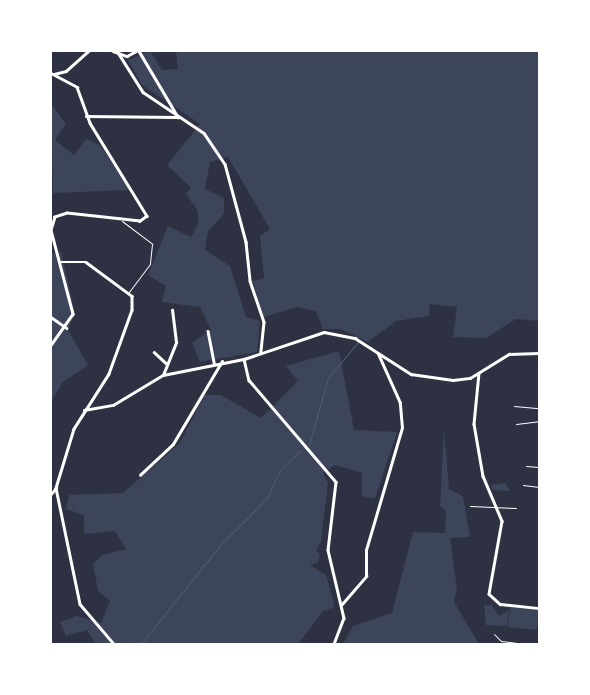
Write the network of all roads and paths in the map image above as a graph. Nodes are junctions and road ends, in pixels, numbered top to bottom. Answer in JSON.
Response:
{"nodes":[{"id":1,"x":88,"y":51,"type":"edge"},
{"id":2,"x":114,"y":51,"type":"edge"},
{"id":3,"x":137,"y":51,"type":"edge"},
{"id":4,"x":119,"y":54,"type":"junction"},
{"id":5,"x":52,"y":73,"type":"edge"},
{"id":6,"x":86,"y":116,"type":"junction"},
{"id":7,"x":178,"y":117,"type":"junction"},
{"id":8,"x":122,"y":219,"type":"junction"},
{"id":9,"x":61,"y":262,"type":"junction"},
{"id":10,"x":129,"y":292,"type":"junction"},
{"id":11,"x":172,"y":310,"type":"dead end"},
{"id":12,"x":51,"y":317,"type":"edge"},
{"id":13,"x":67,"y":328,"type":"junction"},
{"id":14,"x":208,"y":331,"type":"dead end"},
{"id":15,"x":51,"y":345,"type":"edge"},
{"id":16,"x":154,"y":352,"type":"dead end"},
{"id":17,"x":261,"y":352,"type":"junction"},
{"id":18,"x":378,"y":353,"type":"junction"},
{"id":19,"x":539,"y":353,"type":"edge"},
{"id":20,"x":244,"y":359,"type":"junction"},
{"id":21,"x":214,"y":362,"type":"junction"},
{"id":22,"x":222,"y":362,"type":"junction"},
{"id":23,"x":166,"y":363,"type":"junction"},
{"id":24,"x":479,"y":373,"type":"junction"},
{"id":25,"x":163,"y":374,"type":"junction"},
{"id":26,"x":514,"y":406,"type":"dead end"},
{"id":27,"x":539,"y":408,"type":"edge"},
{"id":28,"x":84,"y":410,"type":"junction"},
{"id":29,"x":539,"y":421,"type":"edge"},
{"id":30,"x":516,"y":424,"type":"dead end"},
{"id":31,"x":526,"y":466,"type":"dead end"},
{"id":32,"x":539,"y":467,"type":"edge"},
{"id":33,"x":140,"y":475,"type":"dead end"},
{"id":34,"x":523,"y":485,"type":"dead end"},
{"id":35,"x":539,"y":487,"type":"edge"},
{"id":36,"x":56,"y":488,"type":"junction"},
{"id":37,"x":51,"y":494,"type":"edge"},
{"id":38,"x":470,"y":506,"type":"dead end"},
{"id":39,"x":497,"y":507,"type":"junction"},
{"id":40,"x":516,"y":508,"type":"dead end"},
{"id":41,"x":342,"y":605,"type":"junction"},
{"id":42,"x":539,"y":608,"type":"edge"},
{"id":43,"x":494,"y":634,"type":"dead end"},
{"id":44,"x":114,"y":644,"type":"edge"},
{"id":45,"x":334,"y":644,"type":"edge"},
{"id":46,"x":527,"y":644,"type":"edge"}],
"edges":[{"from":1,"to":5,"type":"street"},
{"from":2,"to":4,"type":"street"},
{"from":3,"to":4,"type":"street"},
{"from":3,"to":7,"type":"street"},
{"from":4,"to":7,"type":"street"},
{"from":5,"to":6,"type":"street"},
{"from":6,"to":7,"type":"street"},
{"from":6,"to":8,"type":"street"},
{"from":7,"to":17,"type":"street"},
{"from":8,"to":9,"type":"street"},
{"from":8,"to":10,"type":"lane"},
{"from":9,"to":10,"type":"street"},
{"from":9,"to":13,"type":"street"},
{"from":10,"to":28,"type":"street"},
{"from":11,"to":23,"type":"street"},
{"from":12,"to":13,"type":"street"},
{"from":13,"to":15,"type":"street"},
{"from":14,"to":21,"type":"street"},
{"from":16,"to":23,"type":"street"},
{"from":17,"to":18,"type":"street"},
{"from":17,"to":20,"type":"street"},
{"from":18,"to":24,"type":"street"},
{"from":18,"to":41,"type":"street"},
{"from":19,"to":24,"type":"street"},
{"from":20,"to":22,"type":"street"},
{"from":20,"to":41,"type":"street"},
{"from":21,"to":22,"type":"street"},
{"from":21,"to":25,"type":"street"},
{"from":22,"to":33,"type":"street"},
{"from":23,"to":25,"type":"street"},
{"from":24,"to":39,"type":"street"},
{"from":25,"to":28,"type":"street"},
{"from":26,"to":27,"type":"lane"},
{"from":28,"to":36,"type":"street"},
{"from":29,"to":30,"type":"lane"},
{"from":31,"to":32,"type":"lane"},
{"from":34,"to":35,"type":"lane"},
{"from":36,"to":37,"type":"street"},
{"from":36,"to":44,"type":"street"},
{"from":38,"to":39,"type":"lane"},
{"from":39,"to":40,"type":"lane"},
{"from":39,"to":42,"type":"street"},
{"from":41,"to":45,"type":"street"},
{"from":43,"to":46,"type":"lane"}]}
